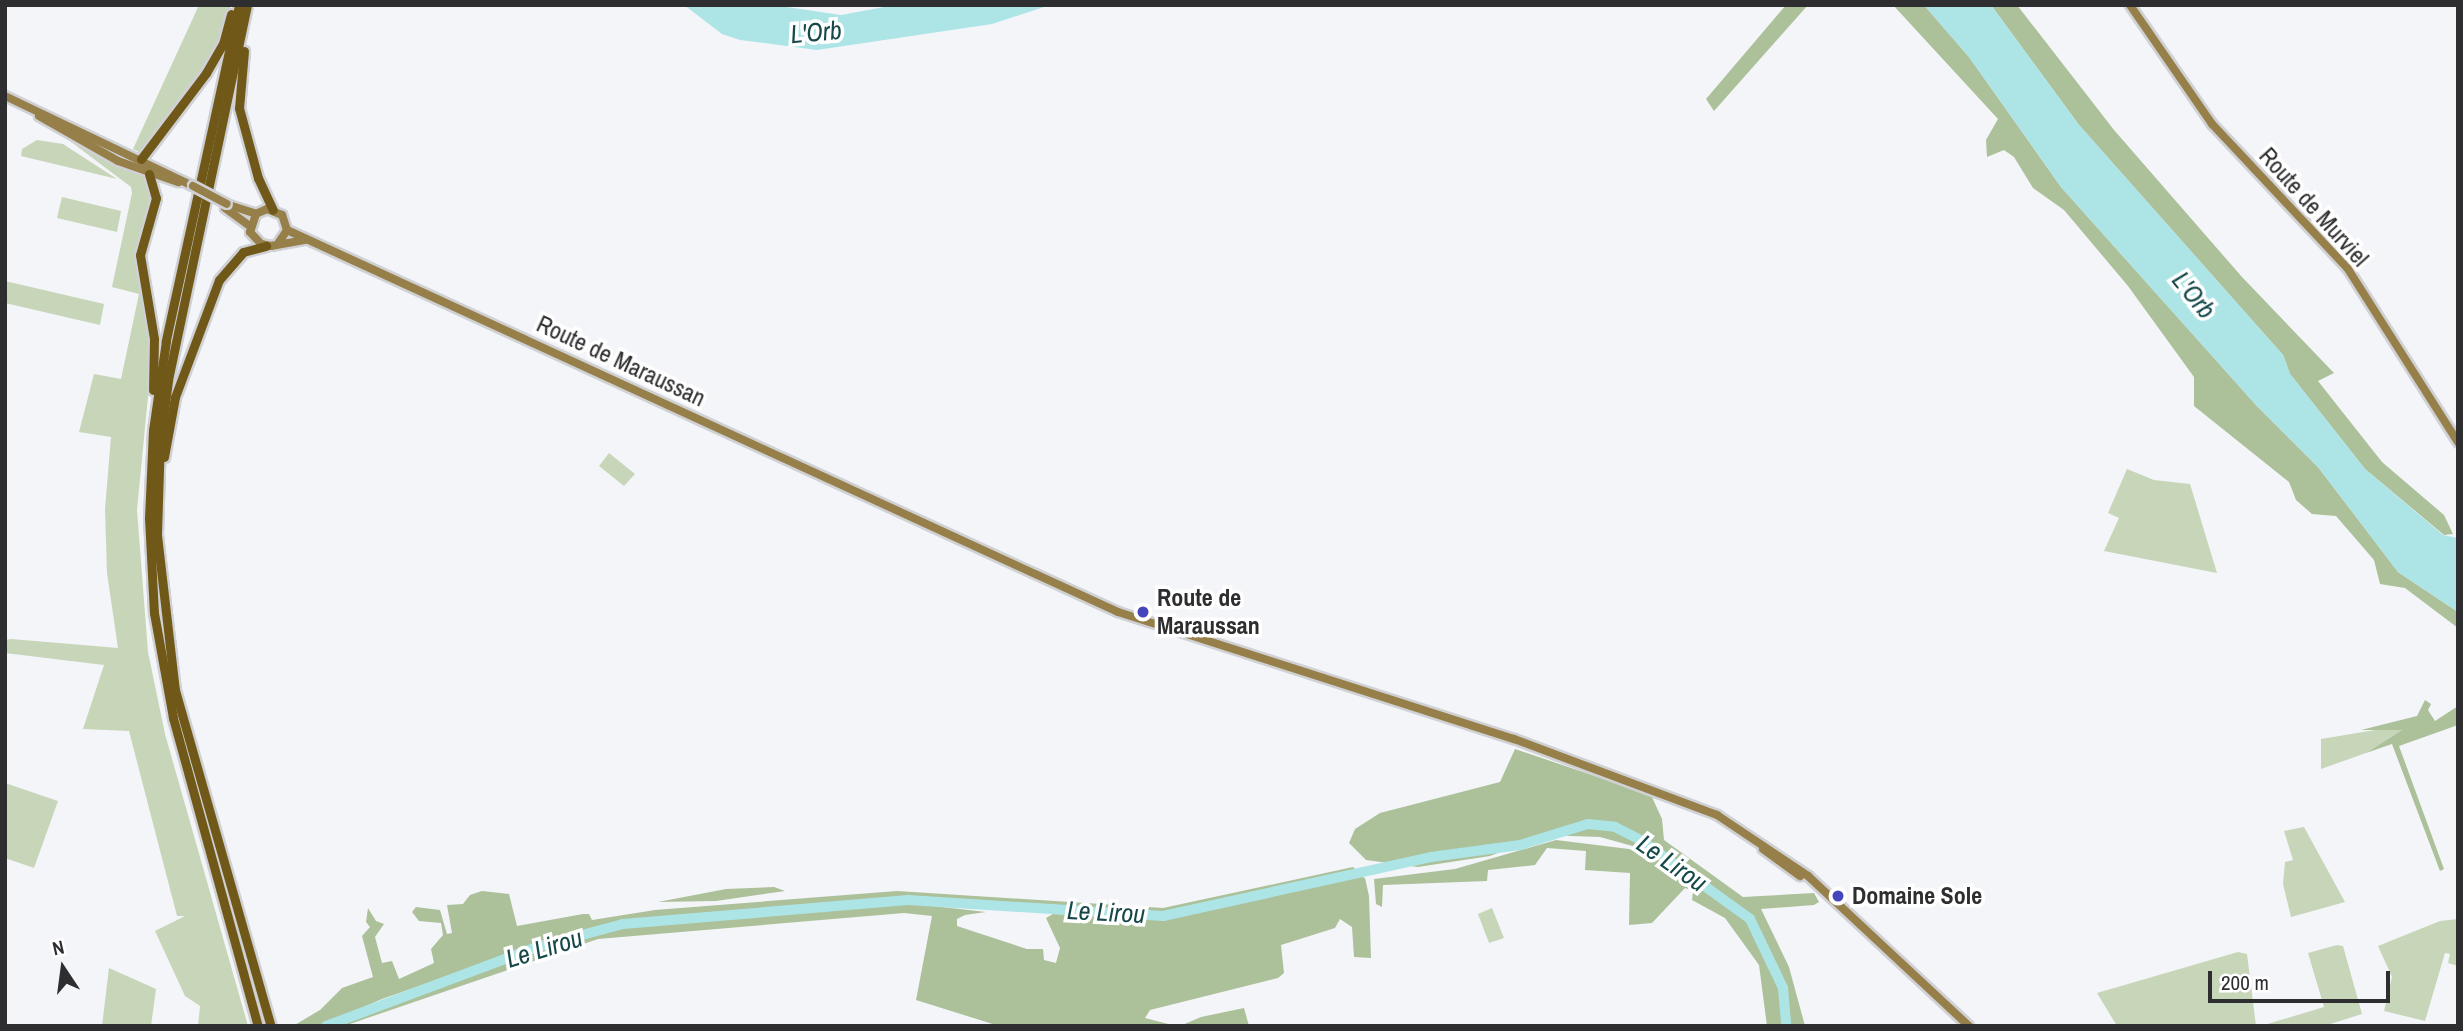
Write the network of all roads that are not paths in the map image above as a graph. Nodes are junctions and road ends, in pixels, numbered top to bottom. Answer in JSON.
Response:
{"nodes":[{"id":1,"x":233,"y":5,"type":"edge"},
{"id":2,"x":239,"y":5,"type":"edge"},
{"id":3,"x":250,"y":5,"type":"edge"},
{"id":4,"x":2130,"y":5,"type":"edge"},
{"id":5,"x":5,"y":97,"type":"edge"},
{"id":6,"x":141,"y":159,"type":"junction"},
{"id":7,"x":149,"y":174,"type":"junction"},
{"id":8,"x":192,"y":187,"type":"junction"},
{"id":9,"x":226,"y":206,"type":"junction"},
{"id":10,"x":273,"y":210,"type":"junction"},
{"id":11,"x":256,"y":214,"type":"junction"},
{"id":12,"x":250,"y":226,"type":"junction"},
{"id":13,"x":287,"y":230,"type":"junction"},
{"id":14,"x":307,"y":240,"type":"junction"},
{"id":15,"x":279,"y":243,"type":"junction"},
{"id":16,"x":266,"y":246,"type":"junction"},
{"id":17,"x":155,"y":413,"type":"junction"},
{"id":18,"x":2458,"y":442,"type":"edge"},
{"id":19,"x":158,"y":489,"type":"junction"},
{"id":20,"x":271,"y":1024,"type":"edge"},
{"id":21,"x":258,"y":1026,"type":"edge"},
{"id":22,"x":1966,"y":1026,"type":"edge"}],
"edges":[{"from":1,"to":6,"type":"highway"},
{"from":2,"to":17,"type":"highway"},
{"from":3,"to":10,"type":"highway"},
{"from":3,"to":19,"type":"highway"},
{"from":4,"to":18,"type":"main road","name":"Route de Murviel"},
{"from":5,"to":6,"type":"main road"},
{"from":5,"to":7,"type":"main road"},
{"from":6,"to":8,"type":"main road"},
{"from":7,"to":8,"type":"main road"},
{"from":7,"to":17,"type":"highway"},
{"from":8,"to":9,"type":"main road","bridge":true},
{"from":9,"to":11,"type":"main road"},
{"from":9,"to":12,"type":"main road"},
{"from":10,"to":11,"type":"main road"},
{"from":10,"to":13,"type":"main road"},
{"from":11,"to":12,"type":"main road"},
{"from":12,"to":16,"type":"main road"},
{"from":13,"to":14,"type":"main road","name":"Route de Maraussan"},
{"from":13,"to":15,"type":"main road"},
{"from":14,"to":15,"type":"main road"},
{"from":14,"to":22,"type":"main road","name":"Route de Maraussan"},
{"from":15,"to":16,"type":"main road"},
{"from":16,"to":19,"type":"highway"},
{"from":17,"to":21,"type":"highway"},
{"from":19,"to":20,"type":"highway"}]}
